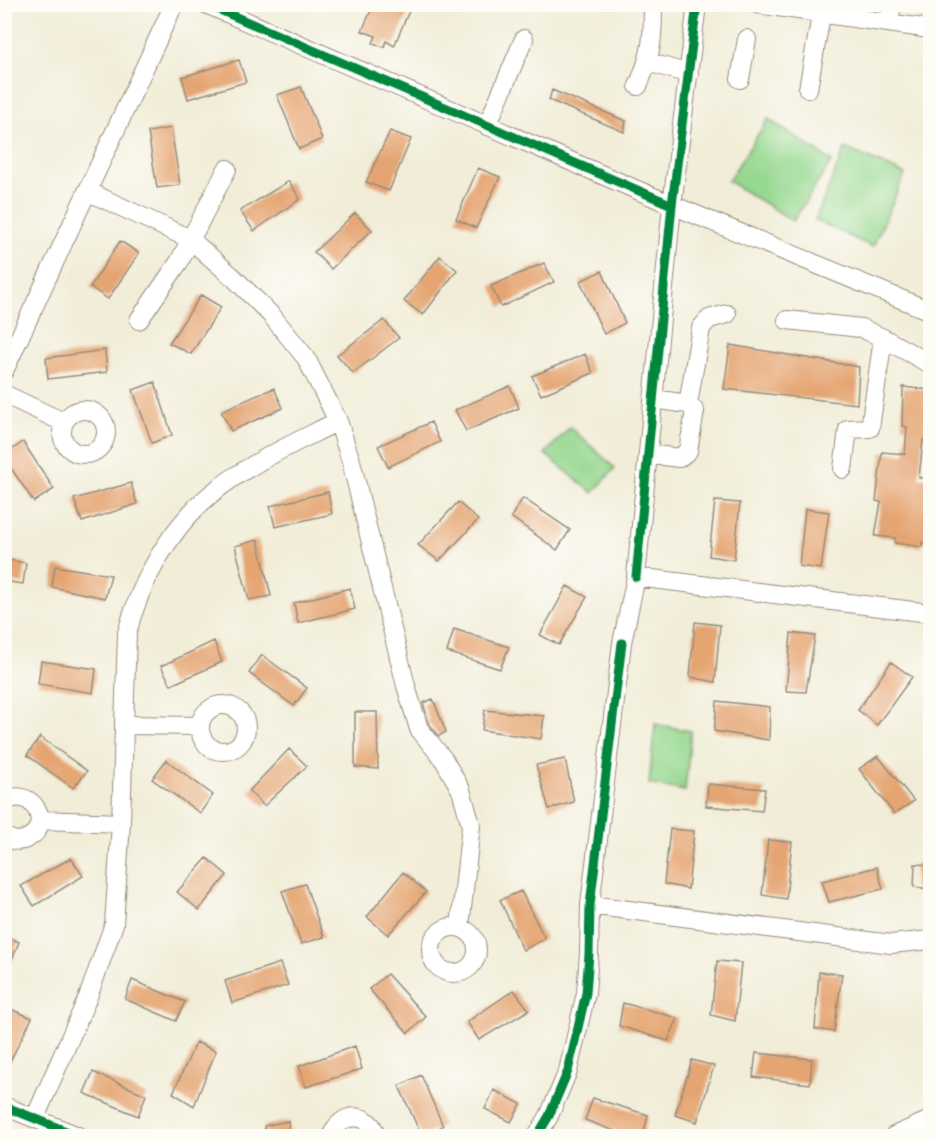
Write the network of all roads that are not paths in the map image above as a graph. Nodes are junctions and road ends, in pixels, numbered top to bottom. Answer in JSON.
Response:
{"nodes":[{"id":1,"x":174,"y":4,"type":"edge"},
{"id":2,"x":206,"y":4,"type":"edge"},
{"id":3,"x":653,"y":4,"type":"edge"},
{"id":4,"x":697,"y":4,"type":"edge"},
{"id":5,"x":756,"y":4,"type":"edge"},
{"id":6,"x":892,"y":4,"type":"edge"},
{"id":7,"x":822,"y":9,"type":"edge"},
{"id":8,"x":889,"y":23,"type":"junction"},
{"id":9,"x":930,"y":29,"type":"edge"},
{"id":10,"x":524,"y":39,"type":"dead end"},
{"id":11,"x":747,"y":39,"type":"dead end"},
{"id":12,"x":648,"y":62,"type":"junction"},
{"id":13,"x":689,"y":74,"type":"junction"},
{"id":14,"x":740,"y":79,"type":"dead end"},
{"id":15,"x":638,"y":86,"type":"dead end"},
{"id":16,"x":808,"y":89,"type":"dead end"},
{"id":17,"x":487,"y":126,"type":"junction"},
{"id":18,"x":227,"y":169,"type":"dead end"},
{"id":19,"x":87,"y":190,"type":"junction"},
{"id":20,"x":672,"y":205,"type":"junction"},
{"id":21,"x":190,"y":239,"type":"junction"},
{"id":22,"x":930,"y":311,"type":"edge"},
{"id":23,"x":727,"y":314,"type":"dead end"},
{"id":24,"x":138,"y":320,"type":"dead end"},
{"id":25,"x":787,"y":320,"type":"dead end"},
{"id":26,"x":884,"y":338,"type":"junction"},
{"id":27,"x":930,"y":364,"type":"edge"},
{"id":28,"x":4,"y":371,"type":"edge"},
{"id":29,"x":4,"y":394,"type":"edge"},
{"id":30,"x":653,"y":399,"type":"junction"},
{"id":31,"x":688,"y":404,"type":"junction"},
{"id":32,"x":338,"y":421,"type":"junction"},
{"id":33,"x":63,"y":422,"type":"dead end"},
{"id":34,"x":648,"y":454,"type":"junction"},
{"id":35,"x":843,"y":469,"type":"dead end"},
{"id":36,"x":636,"y":577,"type":"junction"},
{"id":37,"x":930,"y":613,"type":"edge"},
{"id":38,"x":124,"y":725,"type":"junction"},
{"id":39,"x":200,"y":726,"type":"dead end"},
{"id":40,"x":4,"y":802,"type":"edge"},
{"id":41,"x":40,"y":820,"type":"junction"},
{"id":42,"x":121,"y":823,"type":"junction"},
{"id":43,"x":4,"y":836,"type":"edge"},
{"id":44,"x":590,"y":905,"type":"junction"},
{"id":45,"x":460,"y":927,"type":"dead end"},
{"id":46,"x":930,"y":940,"type":"edge"},
{"id":47,"x":4,"y":1106,"type":"edge"},
{"id":48,"x":35,"y":1118,"type":"junction"},
{"id":49,"x":930,"y":1120,"type":"edge"},
{"id":50,"x":78,"y":1137,"type":"edge"},
{"id":51,"x":332,"y":1137,"type":"edge"},
{"id":52,"x":376,"y":1137,"type":"edge"},
{"id":53,"x":537,"y":1137,"type":"edge"},
{"id":54,"x":894,"y":1137,"type":"edge"}],
"edges":[{"from":1,"to":19,"type":"street"},
{"from":2,"to":17,"type":"street"},
{"from":3,"to":12,"type":"street"},
{"from":4,"to":13,"type":"street"},
{"from":5,"to":7,"type":"street"},
{"from":6,"to":8,"type":"street"},
{"from":7,"to":8,"type":"street"},
{"from":7,"to":16,"type":"street"},
{"from":8,"to":9,"type":"street"},
{"from":10,"to":17,"type":"street"},
{"from":11,"to":14,"type":"street"},
{"from":12,"to":13,"type":"street"},
{"from":12,"to":15,"type":"street"},
{"from":13,"to":20,"type":"street"},
{"from":17,"to":20,"type":"street"},
{"from":18,"to":21,"type":"street"},
{"from":19,"to":21,"type":"street"},
{"from":19,"to":28,"type":"street"},
{"from":20,"to":22,"type":"street"},
{"from":20,"to":30,"type":"street"},
{"from":21,"to":24,"type":"street"},
{"from":21,"to":32,"type":"street"},
{"from":23,"to":31,"type":"street"},
{"from":25,"to":26,"type":"street"},
{"from":26,"to":27,"type":"street"},
{"from":26,"to":35,"type":"street"},
{"from":29,"to":33,"type":"street"},
{"from":30,"to":31,"type":"street"},
{"from":30,"to":34,"type":"street"},
{"from":31,"to":34,"type":"street"},
{"from":32,"to":38,"type":"street"},
{"from":32,"to":45,"type":"street"},
{"from":34,"to":36,"type":"street"},
{"from":36,"to":37,"type":"street"},
{"from":36,"to":44,"type":"street"},
{"from":38,"to":39,"type":"street"},
{"from":38,"to":42,"type":"street"},
{"from":40,"to":41,"type":"street"},
{"from":41,"to":42,"type":"street"},
{"from":41,"to":43,"type":"street"},
{"from":42,"to":48,"type":"street"},
{"from":44,"to":46,"type":"street"},
{"from":44,"to":53,"type":"street"},
{"from":47,"to":48,"type":"street"},
{"from":48,"to":50,"type":"street"},
{"from":49,"to":54,"type":"street"},
{"from":51,"to":52,"type":"street"}]}
